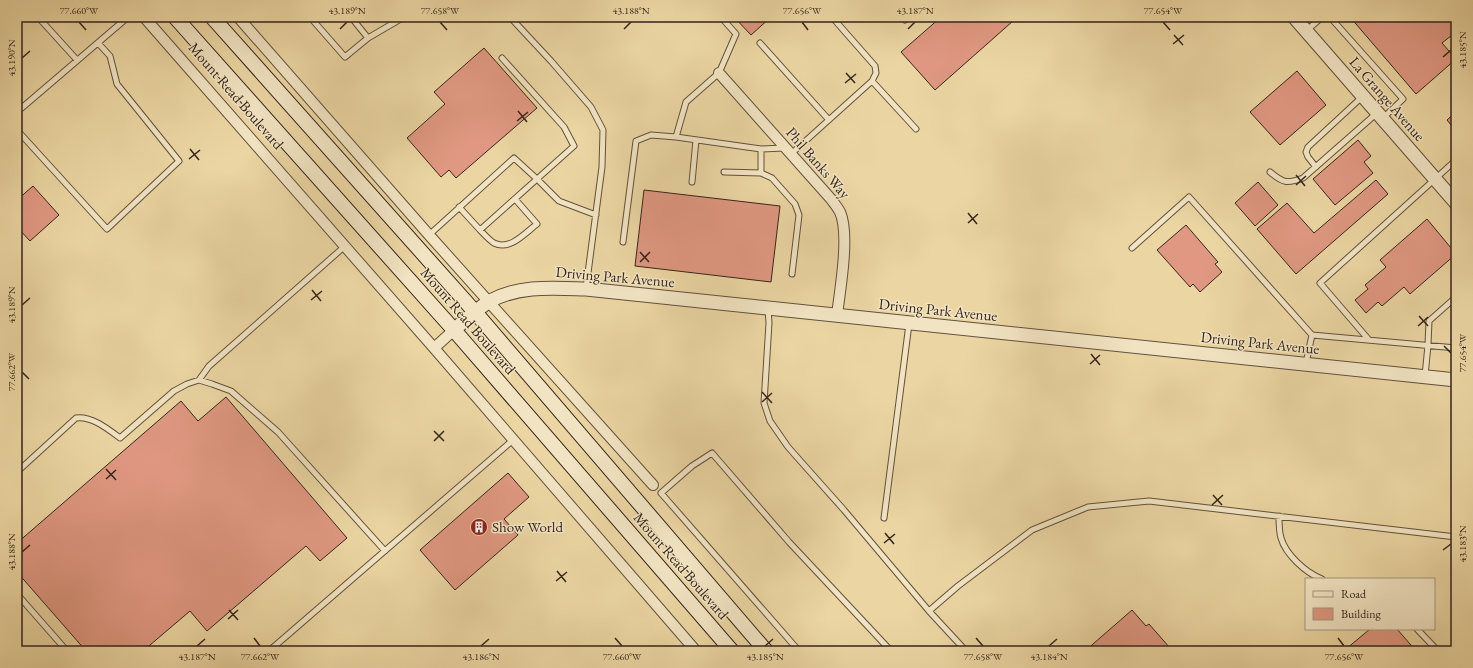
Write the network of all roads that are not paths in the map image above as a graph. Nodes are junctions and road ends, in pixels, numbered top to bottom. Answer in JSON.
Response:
{"nodes":[{"id":1,"x":38,"y":17,"type":"edge"},
{"id":2,"x":128,"y":17,"type":"edge"},
{"id":3,"x":144,"y":17,"type":"edge"},
{"id":4,"x":175,"y":17,"type":"edge"},
{"id":5,"x":212,"y":17,"type":"edge"},
{"id":6,"x":238,"y":17,"type":"edge"},
{"id":7,"x":310,"y":17,"type":"edge"},
{"id":8,"x":350,"y":17,"type":"edge"},
{"id":9,"x":404,"y":17,"type":"edge"},
{"id":10,"x":510,"y":17,"type":"edge"},
{"id":11,"x":721,"y":17,"type":"edge"},
{"id":12,"x":832,"y":17,"type":"edge"},
{"id":13,"x":1294,"y":17,"type":"edge"},
{"id":14,"x":1322,"y":17,"type":"edge"},
{"id":15,"x":1330,"y":17,"type":"edge"},
{"id":16,"x":1306,"y":31,"type":"junction"},
{"id":17,"x":368,"y":38,"type":"junction"},
{"id":18,"x":98,"y":43,"type":"junction"},
{"id":19,"x":760,"y":43,"type":"dead end"},
{"id":20,"x":502,"y":58,"type":"dead end"},
{"id":21,"x":77,"y":60,"type":"junction"},
{"id":22,"x":719,"y":73,"type":"junction"},
{"id":23,"x":872,"y":82,"type":"junction"},
{"id":24,"x":1363,"y":96,"type":"junction"},
{"id":25,"x":17,"y":112,"type":"edge"},
{"id":26,"x":1380,"y":116,"type":"junction"},
{"id":27,"x":830,"y":120,"type":"junction"},
{"id":28,"x":916,"y":128,"type":"dead end"},
{"id":29,"x":17,"y":130,"type":"edge"},
{"id":30,"x":676,"y":137,"type":"junction"},
{"id":31,"x":696,"y":140,"type":"junction"},
{"id":32,"x":761,"y":149,"type":"junction"},
{"id":33,"x":788,"y":151,"type":"junction"},
{"id":34,"x":1456,"y":160,"type":"edge"},
{"id":35,"x":1316,"y":167,"type":"junction"},
{"id":36,"x":724,"y":172,"type":"dead end"},
{"id":37,"x":1270,"y":172,"type":"dead end"},
{"id":38,"x":761,"y":173,"type":"junction"},
{"id":39,"x":537,"y":179,"type":"junction"},
{"id":40,"x":1436,"y":179,"type":"junction"},
{"id":41,"x":692,"y":182,"type":"dead end"},
{"id":42,"x":515,"y":199,"type":"junction"},
{"id":43,"x":1456,"y":203,"type":"edge"},
{"id":44,"x":459,"y":207,"type":"junction"},
{"id":45,"x":596,"y":215,"type":"junction"},
{"id":46,"x":480,"y":230,"type":"junction"},
{"id":47,"x":429,"y":235,"type":"junction"},
{"id":48,"x":623,"y":242,"type":"dead end"},
{"id":49,"x":345,"y":246,"type":"junction"},
{"id":50,"x":1132,"y":248,"type":"dead end"},
{"id":51,"x":792,"y":274,"type":"dead end"},
{"id":52,"x":586,"y":289,"type":"junction"},
{"id":53,"x":1456,"y":297,"type":"edge"},
{"id":54,"x":490,"y":302,"type":"junction"},
{"id":55,"x":768,"y":308,"type":"junction"},
{"id":56,"x":474,"y":312,"type":"junction"},
{"id":57,"x":837,"y":315,"type":"junction"},
{"id":58,"x":909,"y":323,"type":"junction"},
{"id":59,"x":454,"y":330,"type":"junction"},
{"id":60,"x":1312,"y":335,"type":"junction"},
{"id":61,"x":1369,"y":340,"type":"junction"},
{"id":62,"x":1428,"y":345,"type":"junction"},
{"id":63,"x":434,"y":348,"type":"junction"},
{"id":64,"x":1456,"y":348,"type":"edge"},
{"id":65,"x":1306,"y":364,"type":"junction"},
{"id":66,"x":1425,"y":377,"type":"junction"},
{"id":67,"x":199,"y":380,"type":"junction"},
{"id":68,"x":1456,"y":380,"type":"edge"},
{"id":69,"x":513,"y":440,"type":"junction"},
{"id":70,"x":17,"y":472,"type":"edge"},
{"id":71,"x":653,"y":485,"type":"joint"},
{"id":72,"x":661,"y":493,"type":"junction"},
{"id":73,"x":1279,"y":516,"type":"junction"},
{"id":74,"x":884,"y":518,"type":"dead end"},
{"id":75,"x":1456,"y":537,"type":"edge"},
{"id":76,"x":385,"y":550,"type":"junction"},
{"id":77,"x":1320,"y":578,"type":"edge"},
{"id":78,"x":17,"y":594,"type":"edge"},
{"id":79,"x":929,"y":611,"type":"junction"},
{"id":80,"x":1418,"y":630,"type":"edge"},
{"id":81,"x":67,"y":651,"type":"edge"},
{"id":82,"x":269,"y":651,"type":"edge"},
{"id":83,"x":696,"y":651,"type":"edge"},
{"id":84,"x":732,"y":651,"type":"edge"},
{"id":85,"x":766,"y":651,"type":"edge"},
{"id":86,"x":799,"y":651,"type":"edge"},
{"id":87,"x":891,"y":651,"type":"edge"},
{"id":88,"x":966,"y":651,"type":"edge"},
{"id":89,"x":1438,"y":651,"type":"edge"}],
"edges":[{"from":1,"to":21,"type":"lane"},
{"from":2,"to":18,"type":"lane"},
{"from":3,"to":49,"type":"street","name":"Mount Read Boulevard"},
{"from":4,"to":59,"type":"main road","name":"Mount Read Boulevard"},
{"from":5,"to":56,"type":"main road","name":"Mount Read Boulevard"},
{"from":6,"to":47,"type":"street","name":"Mount Read Boulevard"},
{"from":7,"to":17,"type":"lane"},
{"from":8,"to":17,"type":"lane"},
{"from":9,"to":17,"type":"lane"},
{"from":10,"to":45,"type":"lane"},
{"from":11,"to":22,"type":"lane"},
{"from":12,"to":23,"type":"lane"},
{"from":13,"to":16,"type":"street","name":"La Grange Avenue"},
{"from":14,"to":16,"type":"lane"},
{"from":15,"to":26,"type":"lane"},
{"from":16,"to":24,"type":"street","name":"La Grange Avenue"},
{"from":18,"to":21,"type":"lane"},
{"from":18,"to":29,"type":"lane"},
{"from":19,"to":27,"type":"lane"},
{"from":20,"to":39,"type":"lane"},
{"from":21,"to":25,"type":"lane"},
{"from":22,"to":30,"type":"lane"},
{"from":22,"to":33,"type":"street","name":"Phil Banks Way"},
{"from":23,"to":27,"type":"lane"},
{"from":23,"to":28,"type":"lane"},
{"from":24,"to":26,"type":"street","name":"La Grange Avenue"},
{"from":24,"to":35,"type":"lane"},
{"from":26,"to":35,"type":"lane"},
{"from":26,"to":40,"type":"street","name":"La Grange Avenue"},
{"from":27,"to":33,"type":"lane"},
{"from":30,"to":31,"type":"lane"},
{"from":30,"to":48,"type":"lane"},
{"from":31,"to":32,"type":"lane"},
{"from":31,"to":41,"type":"lane"},
{"from":32,"to":33,"type":"lane"},
{"from":32,"to":38,"type":"lane"},
{"from":33,"to":57,"type":"street","name":"Phil Banks Way"},
{"from":34,"to":40,"type":"lane"},
{"from":35,"to":37,"type":"lane"},
{"from":36,"to":38,"type":"lane"},
{"from":38,"to":51,"type":"lane"},
{"from":39,"to":42,"type":"lane"},
{"from":39,"to":44,"type":"lane"},
{"from":39,"to":45,"type":"lane"},
{"from":40,"to":43,"type":"street","name":"La Grange Avenue"},
{"from":40,"to":61,"type":"lane"},
{"from":42,"to":46,"type":"lane"},
{"from":42,"to":46,"type":"lane"},
{"from":44,"to":46,"type":"lane"},
{"from":44,"to":47,"type":"lane"},
{"from":45,"to":52,"type":"lane"},
{"from":47,"to":54,"type":"street","name":"Mount Read Boulevard"},
{"from":49,"to":63,"type":"street","name":"Mount Read Boulevard"},
{"from":49,"to":67,"type":"lane"},
{"from":50,"to":60,"type":"lane"},
{"from":52,"to":54,"type":"street","name":"Driving Park Avenue"},
{"from":52,"to":55,"type":"street","name":"Driving Park Avenue"},
{"from":53,"to":62,"type":"lane"},
{"from":54,"to":56,"type":"street","name":"Driving Park Avenue"},
{"from":54,"to":71,"type":"street","name":"Mount Read Boulevard"},
{"from":55,"to":57,"type":"street","name":"Driving Park Avenue"},
{"from":55,"to":79,"type":"lane"},
{"from":56,"to":59,"type":"street","name":"Driving Park Avenue"},
{"from":56,"to":85,"type":"main road","name":"Mount Read Boulevard"},
{"from":57,"to":58,"type":"street","name":"Driving Park Avenue"},
{"from":58,"to":65,"type":"street","name":"Driving Park Avenue"},
{"from":58,"to":74,"type":"lane"},
{"from":59,"to":63,"type":"street","name":"Driving Park Avenue"},
{"from":59,"to":84,"type":"main road","name":"Mount Read Boulevard"},
{"from":60,"to":61,"type":"lane"},
{"from":60,"to":65,"type":"lane"},
{"from":61,"to":62,"type":"lane"},
{"from":62,"to":64,"type":"lane"},
{"from":62,"to":66,"type":"lane"},
{"from":63,"to":69,"type":"street","name":"Mount Read Boulevard"},
{"from":65,"to":66,"type":"street","name":"Driving Park Avenue"},
{"from":66,"to":68,"type":"street","name":"Driving Park Avenue"},
{"from":67,"to":70,"type":"lane"},
{"from":67,"to":76,"type":"lane"},
{"from":69,"to":76,"type":"lane"},
{"from":69,"to":83,"type":"street","name":"Mount Read Boulevard"},
{"from":71,"to":72,"type":"lane"},
{"from":72,"to":86,"type":"lane"},
{"from":72,"to":87,"type":"lane"},
{"from":73,"to":75,"type":"lane"},
{"from":73,"to":77,"type":"lane"},
{"from":73,"to":79,"type":"lane"},
{"from":76,"to":82,"type":"lane"},
{"from":78,"to":81,"type":"lane"},
{"from":79,"to":88,"type":"lane"},
{"from":80,"to":89,"type":"lane"}]}
